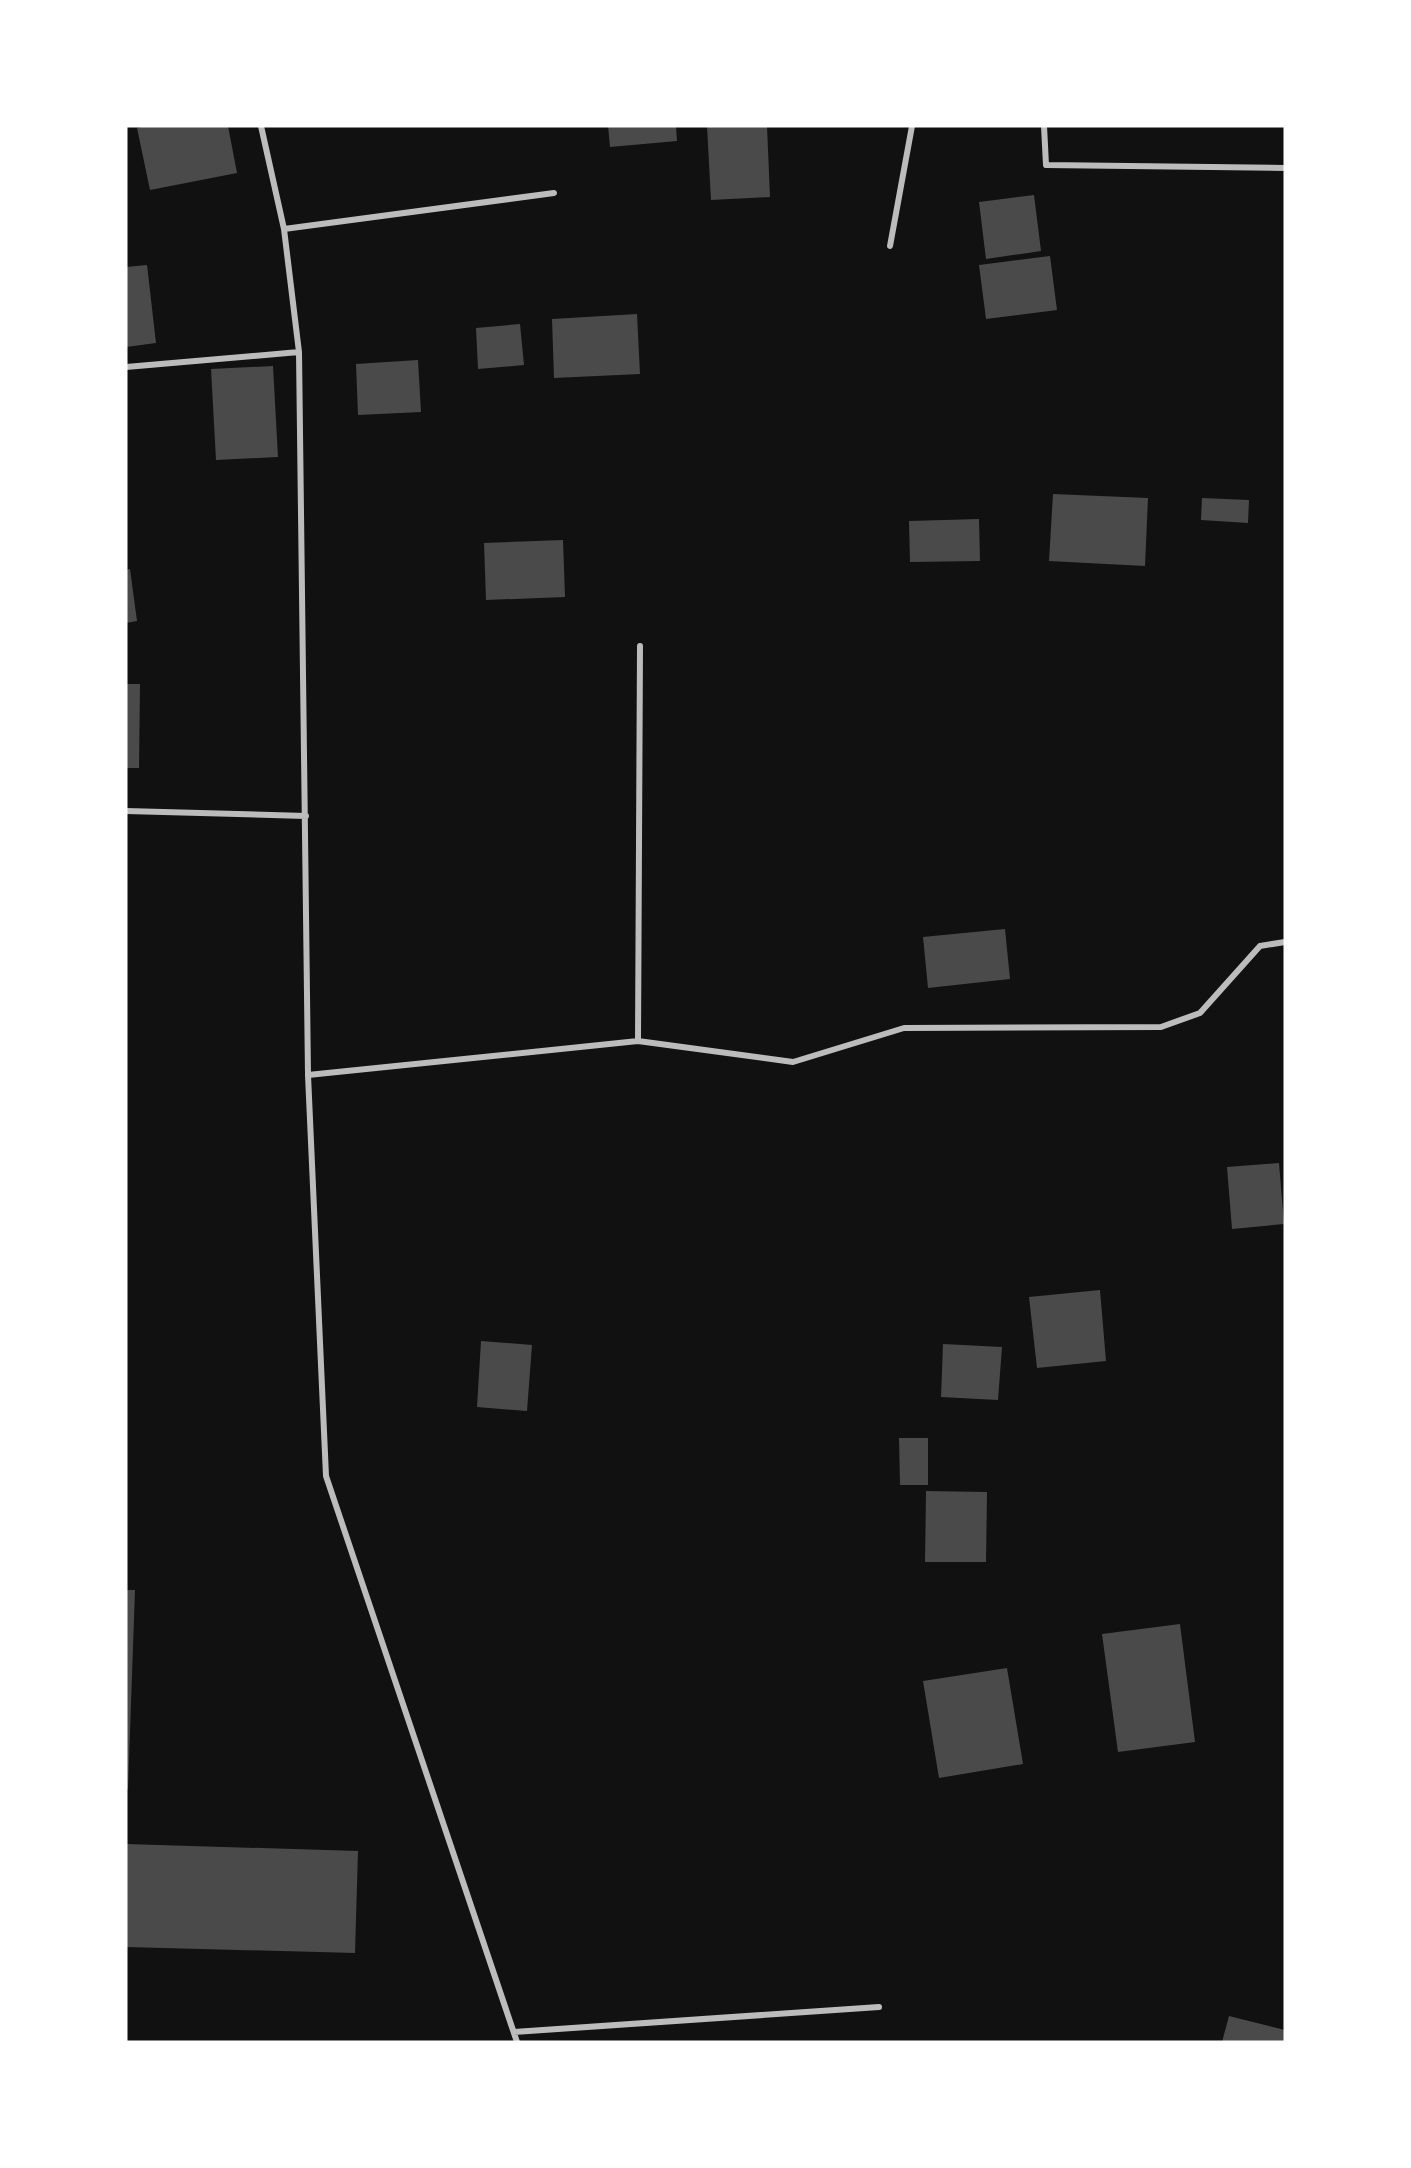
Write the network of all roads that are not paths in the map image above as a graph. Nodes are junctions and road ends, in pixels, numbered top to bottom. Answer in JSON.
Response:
{"nodes":[{"id":1,"x":261,"y":126,"type":"edge"},
{"id":2,"x":912,"y":126,"type":"edge"},
{"id":3,"x":1044,"y":126,"type":"edge"},
{"id":4,"x":1285,"y":168,"type":"edge"},
{"id":5,"x":554,"y":193,"type":"dead end"},
{"id":6,"x":284,"y":229,"type":"junction"},
{"id":7,"x":890,"y":246,"type":"dead end"},
{"id":8,"x":299,"y":352,"type":"junction"},
{"id":9,"x":126,"y":367,"type":"edge"},
{"id":10,"x":640,"y":646,"type":"dead end"},
{"id":11,"x":126,"y":811,"type":"edge"},
{"id":12,"x":306,"y":816,"type":"junction"},
{"id":13,"x":1285,"y":942,"type":"edge"},
{"id":14,"x":638,"y":1041,"type":"junction"},
{"id":15,"x":308,"y":1075,"type":"junction"},
{"id":16,"x":879,"y":2007,"type":"dead end"},
{"id":17,"x":514,"y":2032,"type":"junction"},
{"id":18,"x":517,"y":2042,"type":"edge"}],
"edges":[{"from":1,"to":6,"type":"street"},
{"from":2,"to":7,"type":"street"},
{"from":3,"to":4,"type":"street"},
{"from":5,"to":6,"type":"street"},
{"from":6,"to":8,"type":"street"},
{"from":8,"to":9,"type":"street"},
{"from":8,"to":12,"type":"street"},
{"from":10,"to":14,"type":"street"},
{"from":11,"to":12,"type":"street"},
{"from":12,"to":15,"type":"street"},
{"from":13,"to":14,"type":"street"},
{"from":14,"to":15,"type":"street"},
{"from":15,"to":17,"type":"street"},
{"from":16,"to":17,"type":"street"},
{"from":17,"to":18,"type":"street"}]}
